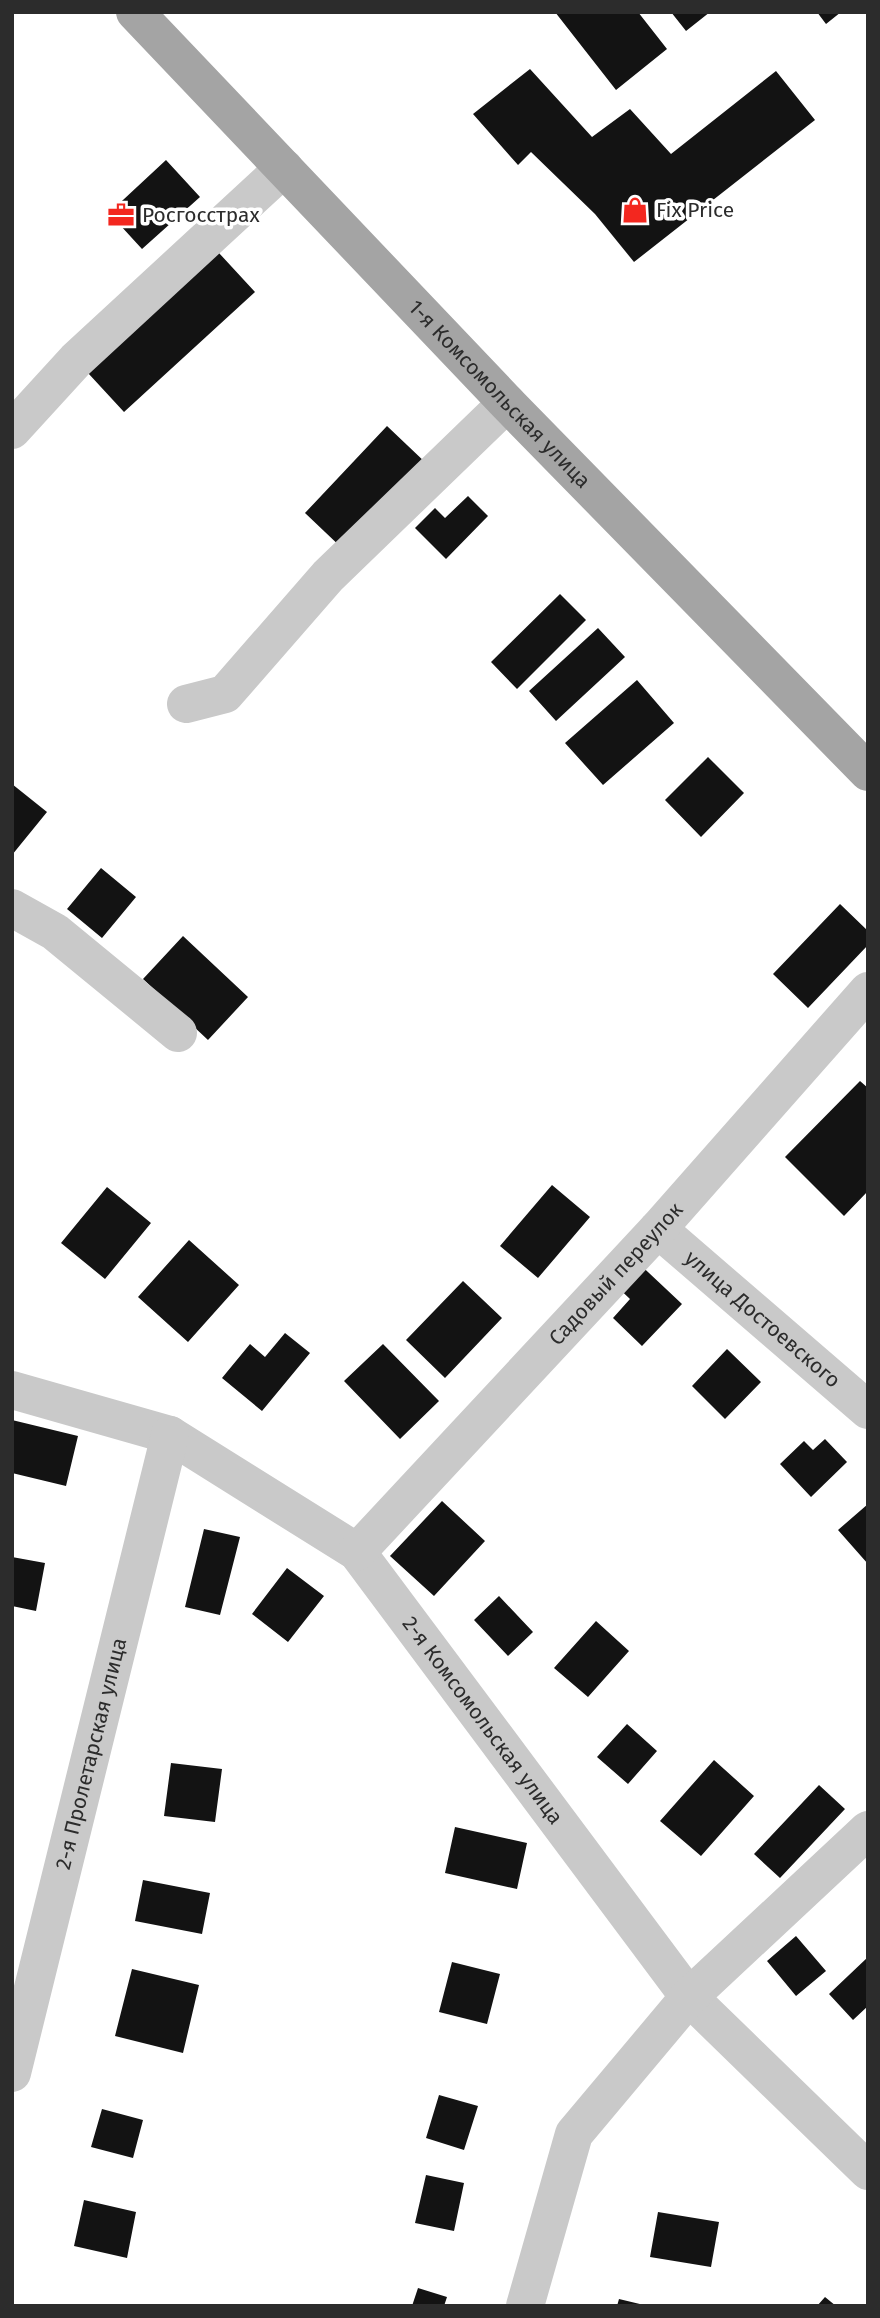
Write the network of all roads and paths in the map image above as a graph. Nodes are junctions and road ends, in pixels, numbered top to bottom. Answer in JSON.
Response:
{"nodes":[{"id":1,"x":135,"y":12,"type":"edge"},
{"id":2,"x":284,"y":168,"type":"junction"},
{"id":3,"x":507,"y":402,"type":"junction"},
{"id":4,"x":12,"y":430,"type":"edge"},
{"id":5,"x":186,"y":704,"type":"dead end"},
{"id":6,"x":868,"y":772,"type":"edge"},
{"id":7,"x":12,"y":908,"type":"edge"},
{"id":8,"x":868,"y":991,"type":"edge"},
{"id":9,"x":178,"y":1034,"type":"dead end"},
{"id":10,"x":658,"y":1229,"type":"junction"},
{"id":11,"x":12,"y":1390,"type":"edge"},
{"id":12,"x":868,"y":1410,"type":"edge"},
{"id":13,"x":170,"y":1435,"type":"junction"},
{"id":14,"x":357,"y":1552,"type":"junction"},
{"id":15,"x":868,"y":1830,"type":"edge"},
{"id":16,"x":689,"y":1997,"type":"junction"},
{"id":17,"x":12,"y":2073,"type":"edge"},
{"id":18,"x":868,"y":2171,"type":"edge"},
{"id":19,"x":525,"y":2306,"type":"edge"}],
"edges":[{"from":1,"to":2,"type":"main road","name":"1-я Комсомольская улица"},
{"from":2,"to":3,"type":"main road","name":"1-я Комсомольская улица"},
{"from":2,"to":4,"type":"street"},
{"from":3,"to":5,"type":"street"},
{"from":3,"to":6,"type":"main road","name":"1-я Комсомольская улица"},
{"from":7,"to":9,"type":"street"},
{"from":8,"to":10,"type":"street","name":"Садовый переулок"},
{"from":10,"to":12,"type":"street","name":"улица Достоевского"},
{"from":10,"to":14,"type":"street","name":"Садовый переулок"},
{"from":11,"to":13,"type":"street","name":"2-я Комсомольская улица"},
{"from":13,"to":14,"type":"street","name":"2-я Комсомольская улица"},
{"from":13,"to":17,"type":"street","name":"2-я Пролетарская улица"},
{"from":14,"to":16,"type":"street","name":"2-я Комсомольская улица"},
{"from":15,"to":16,"type":"street"},
{"from":16,"to":18,"type":"street","name":"2-я Комсомольская улица"},
{"from":16,"to":19,"type":"street"}]}
